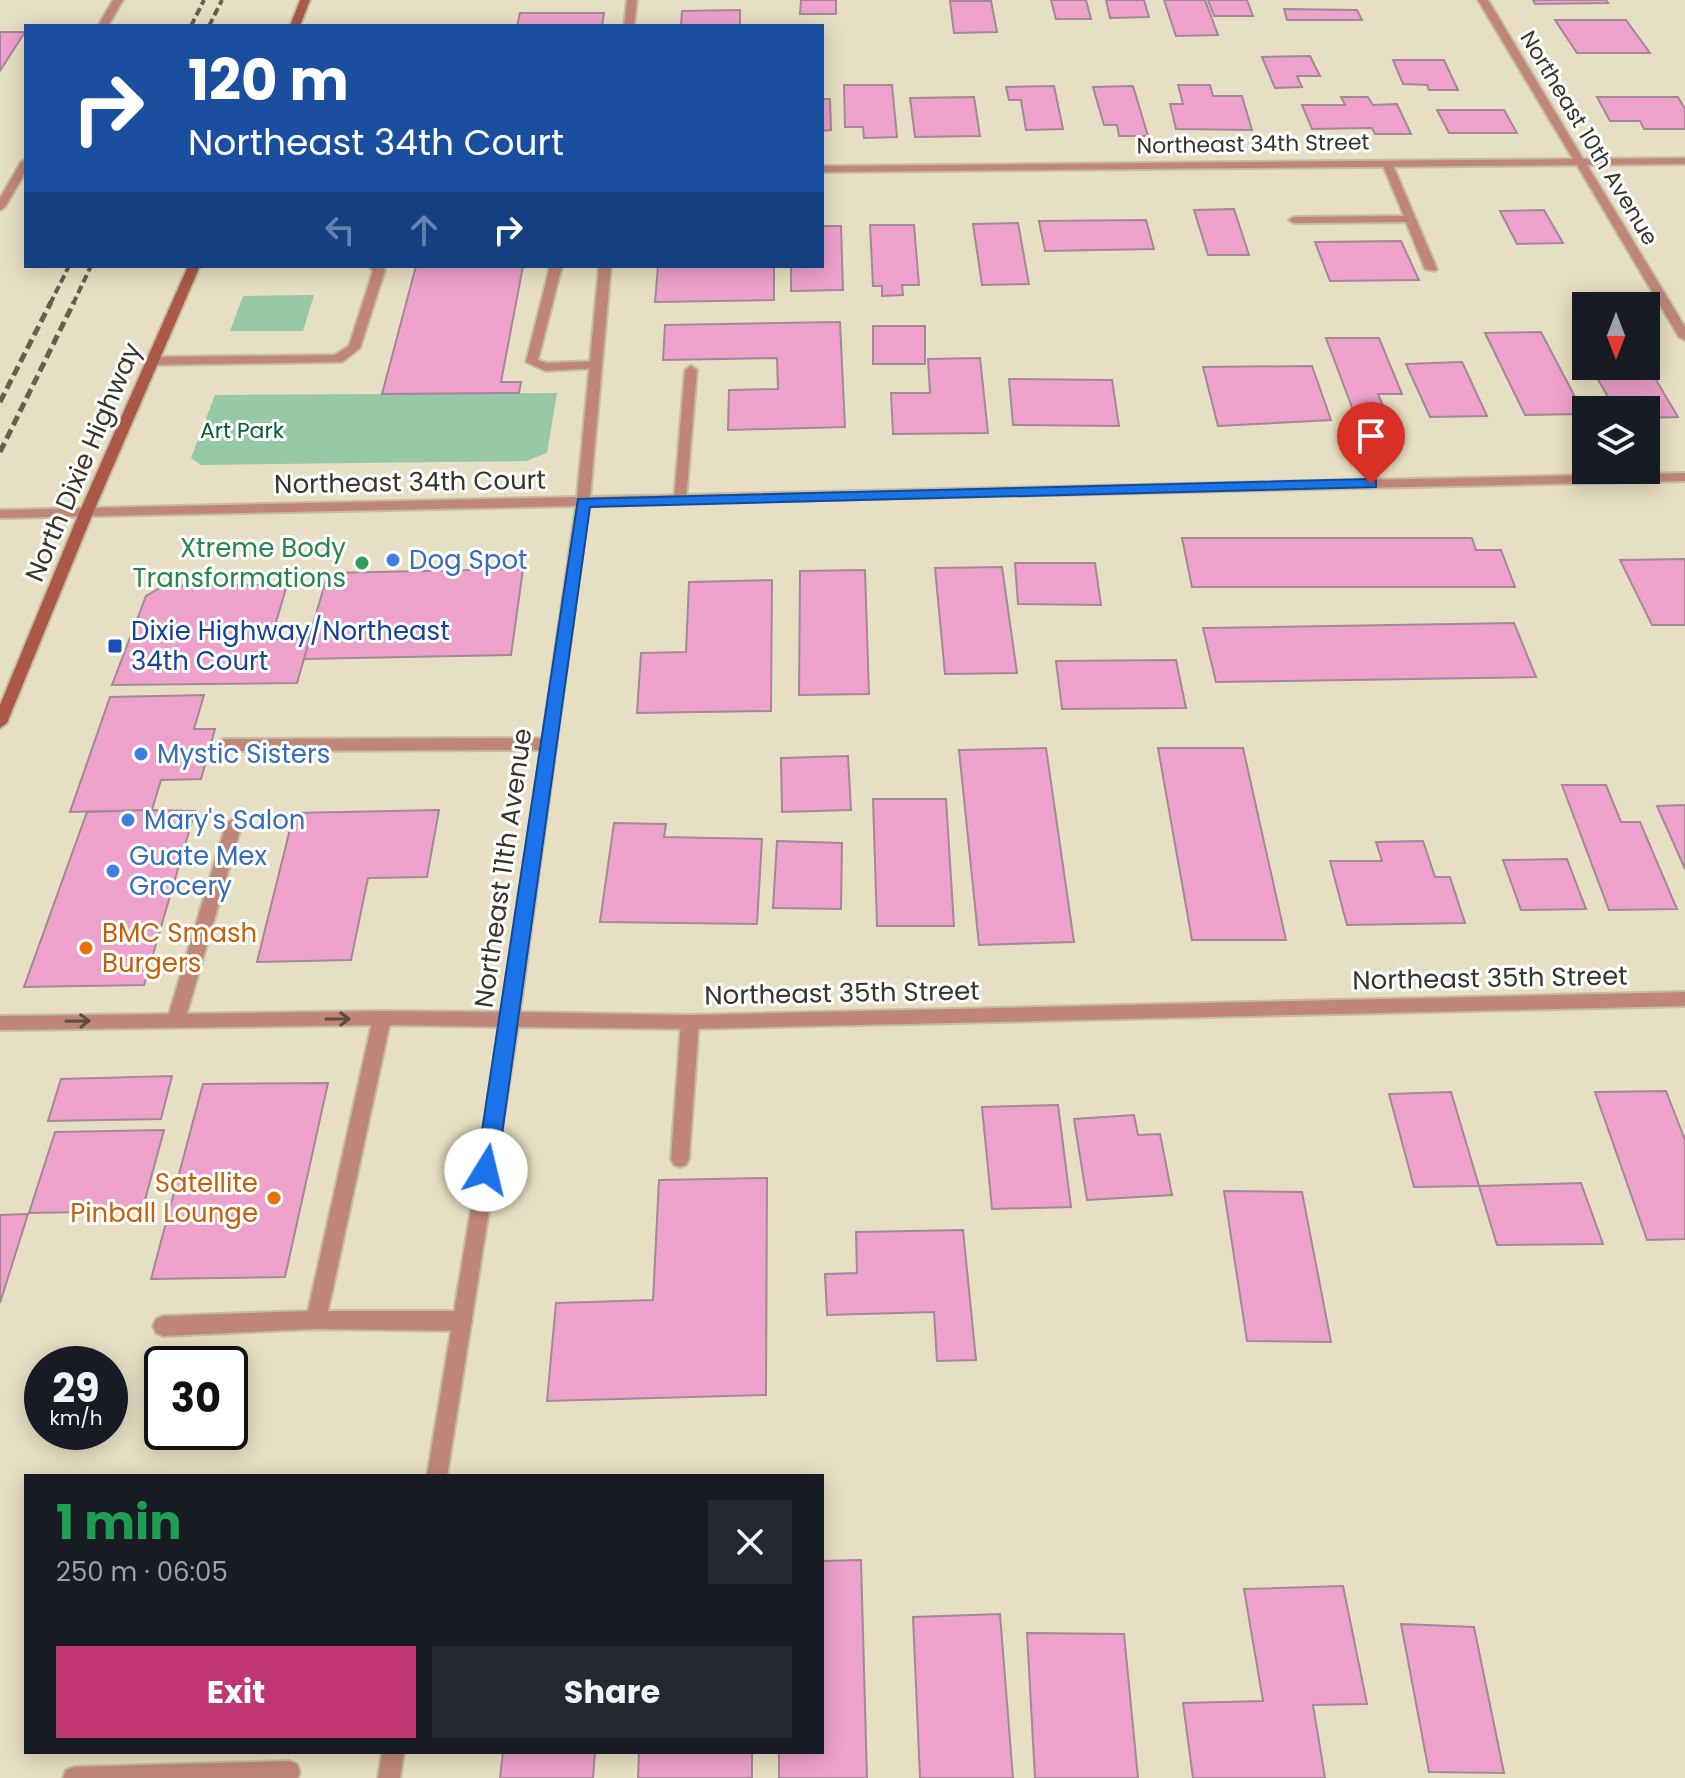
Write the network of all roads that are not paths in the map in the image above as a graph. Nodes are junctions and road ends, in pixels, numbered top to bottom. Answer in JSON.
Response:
{"nodes":[{"id":1,"x":118,"y":0,"type":"edge"},
{"id":2,"x":305,"y":0,"type":"edge"},
{"id":3,"x":632,"y":0,"type":"edge"},
{"id":4,"x":1483,"y":0,"type":"edge"},
{"id":5,"x":104,"y":24,"type":"edge"},
{"id":6,"x":296,"y":24,"type":"edge"},
{"id":7,"x":629,"y":24,"type":"edge"},
{"id":8,"x":1685,"y":161,"type":"edge"},
{"id":9,"x":1387,"y":163,"type":"junction"},
{"id":10,"x":1581,"y":163,"type":"junction"},
{"id":11,"x":24,"y":165,"type":"edge"},
{"id":12,"x":824,"y":169,"type":"edge"},
{"id":13,"x":0,"y":176,"type":"edge"},
{"id":14,"x":1,"y":201,"type":"edge"},
{"id":15,"x":1409,"y":219,"type":"junction"},
{"id":16,"x":1294,"y":220,"type":"dead end"},
{"id":17,"x":193,"y":268,"type":"edge"},
{"id":18,"x":377,"y":268,"type":"edge"},
{"id":19,"x":556,"y":268,"type":"edge"},
{"id":20,"x":605,"y":268,"type":"edge"},
{"id":21,"x":1431,"y":269,"type":"dead end"},
{"id":22,"x":1685,"y":337,"type":"edge"},
{"id":23,"x":152,"y":361,"type":"junction"},
{"id":24,"x":596,"y":365,"type":"junction"},
{"id":25,"x":691,"y":370,"type":"dead end"},
{"id":26,"x":1685,"y":477,"type":"edge"},
{"id":27,"x":680,"y":500,"type":"junction"},
{"id":28,"x":583,"y":502,"type":"junction"},
{"id":29,"x":86,"y":513,"type":"junction"},
{"id":30,"x":0,"y":514,"type":"edge"},
{"id":31,"x":0,"y":723,"type":"edge"},
{"id":32,"x":549,"y":744,"type":"junction"},
{"id":33,"x":223,"y":745,"type":"dead end"},
{"id":34,"x":234,"y":824,"type":"dead end"},
{"id":35,"x":1685,"y":999,"type":"edge"},
{"id":36,"x":382,"y":1018,"type":"junction"},
{"id":37,"x":511,"y":1018,"type":"junction"},
{"id":38,"x":176,"y":1020,"type":"junction"},
{"id":39,"x":690,"y":1022,"type":"junction"},
{"id":40,"x":0,"y":1023,"type":"edge"},
{"id":41,"x":680,"y":1159,"type":"dead end"},
{"id":42,"x":316,"y":1320,"type":"junction"},
{"id":43,"x":462,"y":1321,"type":"junction"},
{"id":44,"x":163,"y":1326,"type":"dead end"},
{"id":45,"x":437,"y":1474,"type":"edge"},
{"id":46,"x":393,"y":1754,"type":"edge"},
{"id":47,"x":289,"y":1772,"type":"dead end"},
{"id":48,"x":74,"y":1778,"type":"edge"},
{"id":49,"x":389,"y":1778,"type":"edge"}],
"edges":[{"from":1,"to":5,"type":"street"},
{"from":2,"to":6,"type":"main road"},
{"from":3,"to":7,"type":"street"},
{"from":4,"to":10,"type":"street","name":"Northeast 10th Avenue"},
{"from":8,"to":10,"type":"street","name":"Northeast 34th Street"},
{"from":9,"to":10,"type":"street","name":"Northeast 34th Street"},
{"from":9,"to":12,"type":"street","name":"Northeast 34th Street"},
{"from":9,"to":15,"type":"street"},
{"from":10,"to":22,"type":"street","name":"Northeast 10th Avenue"},
{"from":11,"to":13,"type":"street"},
{"from":11,"to":14,"type":"street"},
{"from":15,"to":16,"type":"street"},
{"from":15,"to":21,"type":"street"},
{"from":17,"to":23,"type":"main road","name":"North Dixie Highway"},
{"from":18,"to":23,"type":"street"},
{"from":19,"to":24,"type":"street"},
{"from":20,"to":24,"type":"street","name":"Northeast 11th Avenue"},
{"from":23,"to":29,"type":"main road","name":"North Dixie Highway"},
{"from":24,"to":28,"type":"street","name":"Northeast 11th Avenue"},
{"from":25,"to":27,"type":"street"},
{"from":26,"to":27,"type":"street","name":"Northeast 34th Court"},
{"from":27,"to":28,"type":"street","name":"Northeast 34th Court"},
{"from":28,"to":29,"type":"street","name":"Northeast 34th Court"},
{"from":28,"to":32,"type":"street","name":"Northeast 11th Avenue"},
{"from":29,"to":30,"type":"street","name":"Northeast 34th Court"},
{"from":29,"to":31,"type":"main road","name":"North Dixie Highway"},
{"from":32,"to":33,"type":"street"},
{"from":32,"to":37,"type":"street","name":"Northeast 11th Avenue"},
{"from":34,"to":38,"type":"street"},
{"from":35,"to":39,"type":"street","name":"Northeast 35th Street"},
{"from":36,"to":37,"type":"street","name":"Northeast 35th Street"},
{"from":38,"to":36,"type":"street","name":"Northeast 35th Street","one_way":true},
{"from":36,"to":42,"type":"street"},
{"from":37,"to":39,"type":"street","name":"Northeast 35th Street"},
{"from":37,"to":43,"type":"street","name":"Northeast 11th Avenue"},
{"from":40,"to":38,"type":"street","name":"Northeast 35th Street","one_way":true},
{"from":39,"to":41,"type":"street"},
{"from":42,"to":43,"type":"street"},
{"from":42,"to":44,"type":"street"},
{"from":43,"to":45,"type":"street","name":"Northeast 11th Avenue"},
{"from":46,"to":49,"type":"street"},
{"from":47,"to":48,"type":"street"}]}
